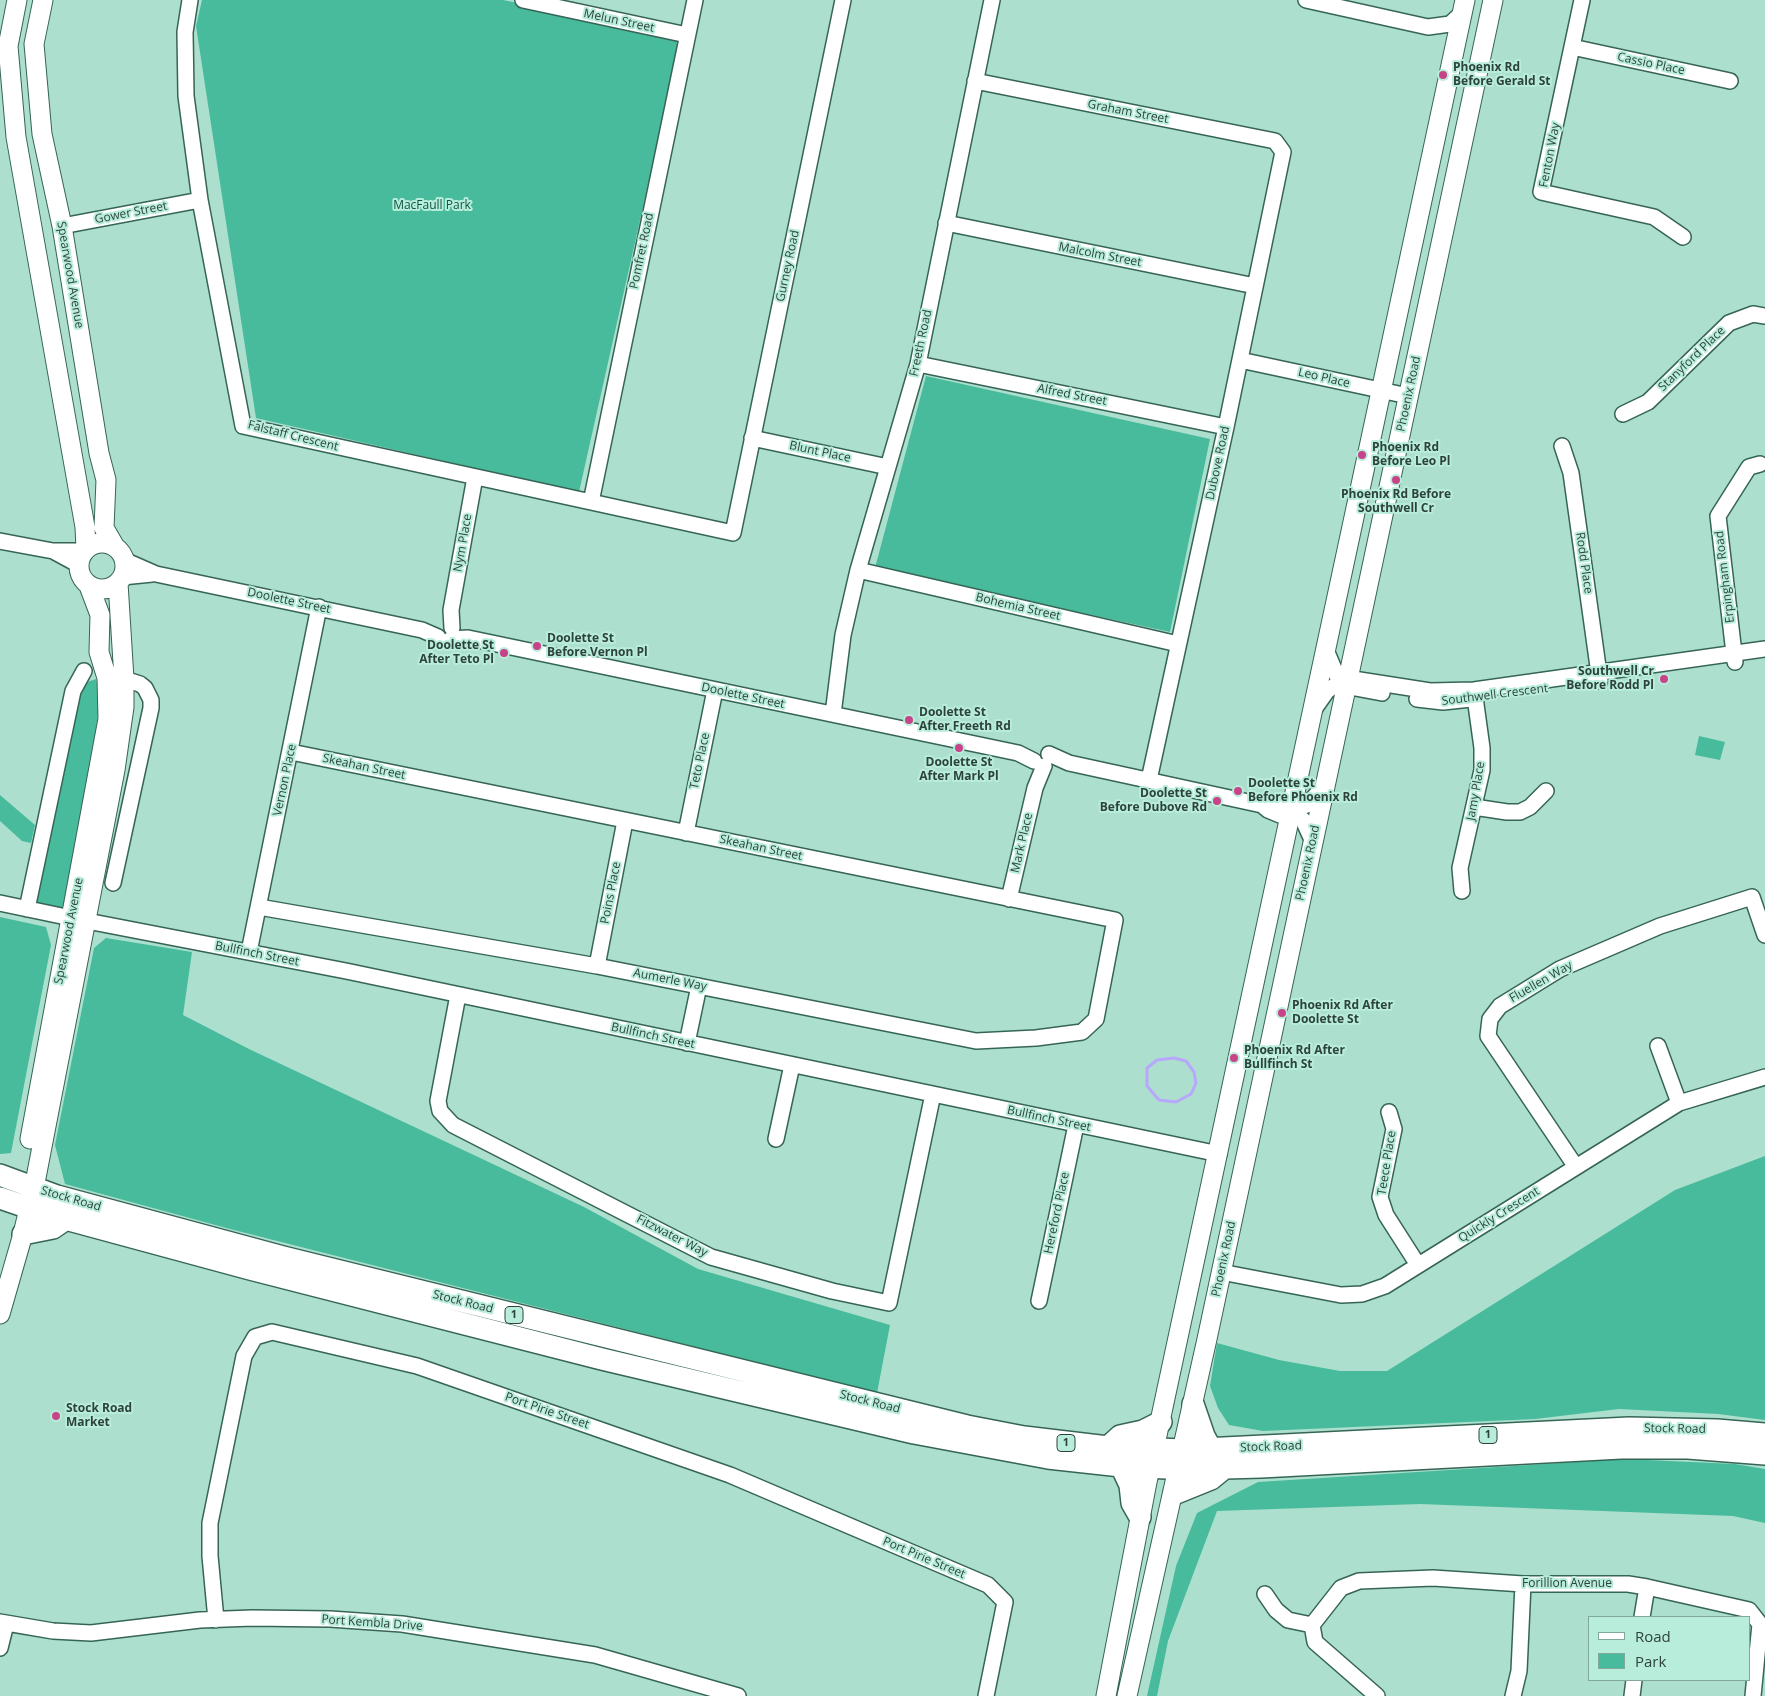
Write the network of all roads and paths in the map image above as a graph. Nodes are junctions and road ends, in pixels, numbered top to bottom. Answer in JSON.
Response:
{"nodes":[{"id":1,"x":17,"y":0,"type":"edge"},
{"id":2,"x":43,"y":0,"type":"edge"},
{"id":3,"x":190,"y":0,"type":"edge"},
{"id":4,"x":523,"y":0,"type":"edge"},
{"id":5,"x":695,"y":0,"type":"edge"},
{"id":6,"x":843,"y":0,"type":"edge"},
{"id":7,"x":992,"y":0,"type":"edge"},
{"id":8,"x":1306,"y":0,"type":"edge"},
{"id":9,"x":1493,"y":0,"type":"edge"},
{"id":10,"x":1582,"y":0,"type":"edge"},
{"id":11,"x":1321,"y":2,"type":"edge"},
{"id":12,"x":1464,"y":6,"type":"edge"},
{"id":13,"x":1428,"y":27,"type":"junction"},
{"id":14,"x":687,"y":35,"type":"junction"},
{"id":15,"x":1572,"y":47,"type":"junction"},
{"id":16,"x":1453,"y":56,"type":"junction"},
{"id":17,"x":976,"y":81,"type":"junction"},
{"id":18,"x":1730,"y":81,"type":"dead end"},
{"id":19,"x":42,"y":134,"type":"junction"},
{"id":20,"x":16,"y":137,"type":"junction"},
{"id":21,"x":1279,"y":147,"type":"joint"},
{"id":22,"x":200,"y":200,"type":"junction"},
{"id":23,"x":946,"y":223,"type":"junction"},
{"id":24,"x":62,"y":226,"type":"junction"},
{"id":25,"x":1683,"y":237,"type":"dead end"},
{"id":26,"x":1255,"y":286,"type":"junction"},
{"id":27,"x":1765,"y":316,"type":"edge"},
{"id":28,"x":1240,"y":360,"type":"junction"},
{"id":29,"x":918,"y":364,"type":"junction"},
{"id":30,"x":1382,"y":391,"type":"junction"},
{"id":31,"x":1408,"y":396,"type":"junction"},
{"id":32,"x":1623,"y":414,"type":"dead end"},
{"id":33,"x":1226,"y":426,"type":"junction"},
{"id":34,"x":752,"y":438,"type":"junction"},
{"id":35,"x":1562,"y":446,"type":"dead end"},
{"id":36,"x":1762,"y":461,"type":"edge"},
{"id":37,"x":888,"y":467,"type":"junction"},
{"id":38,"x":475,"y":477,"type":"junction"},
{"id":39,"x":591,"y":502,"type":"junction"},
{"id":40,"x":733,"y":533,"type":"joint"},
{"id":41,"x":0,"y":540,"type":"edge"},
{"id":42,"x":83,"y":555,"type":"junction"},
{"id":43,"x":120,"y":567,"type":"junction"},
{"id":44,"x":858,"y":570,"type":"junction"},
{"id":45,"x":89,"y":586,"type":"junction"},
{"id":46,"x":319,"y":607,"type":"junction"},
{"id":47,"x":446,"y":631,"type":"junction"},
{"id":48,"x":1178,"y":644,"type":"junction"},
{"id":49,"x":1765,"y":649,"type":"edge"},
{"id":50,"x":1326,"y":650,"type":"junction"},
{"id":51,"x":1735,"y":658,"type":"junction"},
{"id":52,"x":1765,"y":659,"type":"edge"},
{"id":53,"x":84,"y":671,"type":"dead end"},
{"id":54,"x":1599,"y":677,"type":"junction"},
{"id":55,"x":124,"y":679,"type":"junction"},
{"id":56,"x":1346,"y":684,"type":"junction"},
{"id":57,"x":715,"y":690,"type":"junction"},
{"id":58,"x":1475,"y":694,"type":"junction"},
{"id":59,"x":828,"y":713,"type":"junction"},
{"id":60,"x":1312,"y":713,"type":"junction"},
{"id":61,"x":291,"y":752,"type":"junction"},
{"id":62,"x":1041,"y":760,"type":"junction"},
{"id":63,"x":1149,"y":780,"type":"junction"},
{"id":64,"x":1325,"y":785,"type":"junction"},
{"id":65,"x":1546,"y":791,"type":"dead end"},
{"id":66,"x":1474,"y":806,"type":"junction"},
{"id":67,"x":1292,"y":812,"type":"junction"},
{"id":68,"x":625,"y":821,"type":"junction"},
{"id":69,"x":686,"y":833,"type":"junction"},
{"id":70,"x":1313,"y":842,"type":"junction"},
{"id":71,"x":113,"y":883,"type":"dead end"},
{"id":72,"x":1462,"y":891,"type":"dead end"},
{"id":73,"x":1759,"y":894,"type":"edge"},
{"id":74,"x":1009,"y":899,"type":"junction"},
{"id":75,"x":0,"y":903,"type":"edge"},
{"id":76,"x":259,"y":907,"type":"junction"},
{"id":77,"x":28,"y":908,"type":"junction"},
{"id":78,"x":79,"y":920,"type":"junction"},
{"id":79,"x":1765,"y":935,"type":"edge"},
{"id":80,"x":249,"y":952,"type":"junction"},
{"id":81,"x":597,"y":966,"type":"junction"},
{"id":82,"x":699,"y":986,"type":"junction"},
{"id":83,"x":458,"y":995,"type":"junction"},
{"id":84,"x":1082,"y":1032,"type":"joint"},
{"id":85,"x":687,"y":1042,"type":"junction"},
{"id":86,"x":1658,"y":1046,"type":"dead end"},
{"id":87,"x":792,"y":1065,"type":"junction"},
{"id":88,"x":1765,"y":1077,"type":"edge"},
{"id":89,"x":933,"y":1094,"type":"junction"},
{"id":90,"x":1679,"y":1103,"type":"junction"},
{"id":91,"x":1389,"y":1112,"type":"dead end"},
{"id":92,"x":1076,"y":1125,"type":"junction"},
{"id":93,"x":776,"y":1139,"type":"dead end"},
{"id":94,"x":1219,"y":1154,"type":"junction"},
{"id":95,"x":1576,"y":1167,"type":"junction"},
{"id":96,"x":0,"y":1174,"type":"edge"},
{"id":97,"x":21,"y":1197,"type":"edge"},
{"id":98,"x":66,"y":1219,"type":"junction"},
{"id":99,"x":24,"y":1234,"type":"junction"},
{"id":100,"x":1418,"y":1265,"type":"junction"},
{"id":101,"x":1221,"y":1272,"type":"junction"},
{"id":102,"x":0,"y":1276,"type":"edge"},
{"id":103,"x":1039,"y":1301,"type":"dead end"},
{"id":104,"x":0,"y":1314,"type":"edge"},
{"id":105,"x":1193,"y":1404,"type":"junction"},
{"id":106,"x":1161,"y":1422,"type":"junction"},
{"id":107,"x":1765,"y":1434,"type":"edge"},
{"id":108,"x":1108,"y":1447,"type":"junction"},
{"id":109,"x":1211,"y":1449,"type":"junction"},
{"id":110,"x":1765,"y":1454,"type":"edge"},
{"id":111,"x":1153,"y":1459,"type":"junction"},
{"id":112,"x":1181,"y":1459,"type":"junction"},
{"id":113,"x":1121,"y":1466,"type":"junction"},
{"id":114,"x":1224,"y":1468,"type":"junction"},
{"id":115,"x":1174,"y":1494,"type":"junction"},
{"id":116,"x":1140,"y":1517,"type":"junction"},
{"id":117,"x":1523,"y":1584,"type":"junction"},
{"id":118,"x":1646,"y":1587,"type":"junction"},
{"id":119,"x":1265,"y":1594,"type":"dead end"},
{"id":120,"x":1642,"y":1616,"type":"edge"},
{"id":121,"x":216,"y":1620,"type":"junction"},
{"id":122,"x":3,"y":1623,"type":"edge"},
{"id":123,"x":1312,"y":1625,"type":"junction"},
{"id":124,"x":0,"y":1648,"type":"edge"},
{"id":125,"x":1634,"y":1681,"type":"edge"},
{"id":126,"x":738,"y":1696,"type":"edge"},
{"id":127,"x":986,"y":1696,"type":"edge"},
{"id":128,"x":1106,"y":1696,"type":"edge"},
{"id":129,"x":1127,"y":1696,"type":"edge"},
{"id":130,"x":1377,"y":1696,"type":"edge"},
{"id":131,"x":1513,"y":1696,"type":"edge"},
{"id":132,"x":1632,"y":1696,"type":"edge"},
{"id":133,"x":1753,"y":1696,"type":"edge"}],
"edges":[{"from":1,"to":20,"type":"main road","name":"Spearwood Avenue"},
{"from":2,"to":19,"type":"main road","name":"Spearwood Avenue"},
{"from":3,"to":22,"type":"street","name":"Falstaff Crescent"},
{"from":4,"to":14,"type":"street","name":"Melun Street"},
{"from":5,"to":14,"type":"street","name":"Pomfret Road"},
{"from":6,"to":34,"type":"street","name":"Gurney Road"},
{"from":7,"to":17,"type":"street","name":"Freeth Road"},
{"from":8,"to":11,"type":"street"},
{"from":9,"to":31,"type":"main road","name":"Phoenix Road"},
{"from":10,"to":15,"type":"street","name":"Fenton Way"},
{"from":11,"to":13,"type":"street"},
{"from":12,"to":13,"type":"street"},
{"from":12,"to":16,"type":"main road"},
{"from":13,"to":16,"type":"street"},
{"from":14,"to":39,"type":"street","name":"Pomfret Road"},
{"from":15,"to":18,"type":"street","name":"Cassio Place"},
{"from":15,"to":25,"type":"street","name":"Fenton Way"},
{"from":16,"to":30,"type":"main road"},
{"from":17,"to":21,"type":"street","name":"Graham Street"},
{"from":17,"to":23,"type":"street","name":"Freeth Road"},
{"from":19,"to":20,"type":"main road"},
{"from":19,"to":24,"type":"main road","name":"Spearwood Avenue"},
{"from":20,"to":42,"type":"main road","name":"Spearwood Avenue"},
{"from":21,"to":26,"type":"street","name":"Dubove Road"},
{"from":22,"to":24,"type":"street","name":"Gower Street"},
{"from":22,"to":38,"type":"street","name":"Falstaff Crescent"},
{"from":23,"to":26,"type":"street","name":"Malcolm Street"},
{"from":23,"to":29,"type":"street","name":"Freeth Road"},
{"from":24,"to":43,"type":"main road","name":"Spearwood Avenue"},
{"from":26,"to":28,"type":"street","name":"Dubove Road"},
{"from":27,"to":32,"type":"street","name":"Stanyford Place"},
{"from":28,"to":30,"type":"street","name":"Leo Place"},
{"from":28,"to":33,"type":"street","name":"Dubove Road"},
{"from":29,"to":33,"type":"street","name":"Alfred Street"},
{"from":29,"to":37,"type":"street","name":"Freeth Road"},
{"from":30,"to":31,"type":"street","name":"Leo Place"},
{"from":30,"to":50,"type":"main road"},
{"from":31,"to":56,"type":"main road","name":"Phoenix Road"},
{"from":33,"to":48,"type":"street","name":"Dubove Road"},
{"from":34,"to":37,"type":"street","name":"Blunt Place"},
{"from":34,"to":40,"type":"street","name":"Gurney Road"},
{"from":35,"to":54,"type":"street","name":"Rodd Place"},
{"from":36,"to":51,"type":"street","name":"Erpingham Road"},
{"from":37,"to":44,"type":"street","name":"Freeth Road"},
{"from":38,"to":39,"type":"street","name":"Falstaff Crescent"},
{"from":38,"to":47,"type":"street","name":"Nym Place"},
{"from":39,"to":40,"type":"street","name":"Falstaff Crescent"},
{"from":41,"to":42,"type":"street"},
{"from":42,"to":43,"type":"main road"},
{"from":42,"to":45,"type":"main road","name":"Spearwood Avenue"},
{"from":43,"to":45,"type":"main road"},
{"from":43,"to":46,"type":"street","name":"Doolette Street"},
{"from":43,"to":55,"type":"main road","name":"Spearwood Avenue"},
{"from":44,"to":48,"type":"street","name":"Bohemia Street"},
{"from":44,"to":59,"type":"street","name":"Freeth Road"},
{"from":45,"to":78,"type":"main road","name":"Spearwood Avenue"},
{"from":46,"to":47,"type":"street","name":"Doolette Street"},
{"from":46,"to":61,"type":"street","name":"Vernon Place"},
{"from":47,"to":57,"type":"street","name":"Doolette Street"},
{"from":48,"to":63,"type":"street","name":"Dubove Road"},
{"from":49,"to":51,"type":"street","name":"Southwell Crescent"},
{"from":50,"to":56,"type":"street"},
{"from":50,"to":60,"type":"main road"},
{"from":51,"to":52,"type":"street","name":"Southwell Crescent"},
{"from":51,"to":54,"type":"street","name":"Southwell Crescent"},
{"from":53,"to":77,"type":"street"},
{"from":54,"to":58,"type":"street","name":"Southwell Crescent"},
{"from":55,"to":71,"type":"street"},
{"from":55,"to":78,"type":"main road","name":"Spearwood Avenue"},
{"from":56,"to":58,"type":"street","name":"Southwell Crescent"},
{"from":56,"to":60,"type":"street","name":"Southwell Crescent"},
{"from":56,"to":64,"type":"main road","name":"Phoenix Road"},
{"from":57,"to":59,"type":"street","name":"Doolette Street"},
{"from":57,"to":69,"type":"street","name":"Teto Place"},
{"from":58,"to":66,"type":"street","name":"Jamy Place"},
{"from":59,"to":62,"type":"street","name":"Doolette Street"},
{"from":60,"to":67,"type":"main road"},
{"from":61,"to":68,"type":"street","name":"Skeahan Street"},
{"from":61,"to":76,"type":"street","name":"Vernon Place"},
{"from":62,"to":63,"type":"street","name":"Doolette Street"},
{"from":62,"to":74,"type":"street","name":"Mark Place"},
{"from":63,"to":67,"type":"street","name":"Doolette Street"},
{"from":64,"to":67,"type":"street"},
{"from":64,"to":70,"type":"main road","name":"Phoenix Road"},
{"from":65,"to":66,"type":"street"},
{"from":66,"to":72,"type":"street","name":"Jamy Place"},
{"from":67,"to":70,"type":"street"},
{"from":67,"to":94,"type":"main road"},
{"from":68,"to":69,"type":"street","name":"Skeahan Street"},
{"from":68,"to":81,"type":"street","name":"Poins Place"},
{"from":69,"to":74,"type":"street","name":"Skeahan Street"},
{"from":70,"to":101,"type":"main road","name":"Phoenix Road"},
{"from":73,"to":79,"type":"street","name":"Fluellen Way"},
{"from":73,"to":95,"type":"street","name":"Fluellen Way"},
{"from":74,"to":84,"type":"street","name":"Skeahan Street"},
{"from":75,"to":77,"type":"street","name":"Bullfinch Street"},
{"from":76,"to":80,"type":"street","name":"Vernon Place"},
{"from":76,"to":81,"type":"street","name":"Aumerle Way"},
{"from":77,"to":78,"type":"street","name":"Bullfinch Street"},
{"from":78,"to":80,"type":"street","name":"Bullfinch Street"},
{"from":78,"to":97,"type":"main road","name":"Spearwood Avenue"},
{"from":80,"to":83,"type":"street","name":"Bullfinch Street"},
{"from":81,"to":82,"type":"street","name":"Aumerle Way"},
{"from":82,"to":84,"type":"street","name":"Aumerle Way"},
{"from":82,"to":85,"type":"street"},
{"from":83,"to":85,"type":"street","name":"Bullfinch Street"},
{"from":83,"to":89,"type":"street","name":"Fitzwater Way"},
{"from":85,"to":87,"type":"street","name":"Bullfinch Street"},
{"from":86,"to":90,"type":"street"},
{"from":87,"to":89,"type":"street","name":"Bullfinch Street"},
{"from":87,"to":93,"type":"street"},
{"from":88,"to":90,"type":"street","name":"Quickly Crescent"},
{"from":89,"to":92,"type":"street","name":"Bullfinch Street"},
{"from":90,"to":95,"type":"street","name":"Quickly Crescent"},
{"from":91,"to":100,"type":"street","name":"Teece Place"},
{"from":92,"to":94,"type":"street","name":"Bullfinch Street"},
{"from":92,"to":103,"type":"street","name":"Hereford Place"},
{"from":94,"to":106,"type":"main road"},
{"from":95,"to":100,"type":"street","name":"Quickly Crescent"},
{"from":96,"to":97,"type":"highway","name":"Stock Road","number":"1"},
{"from":97,"to":98,"type":"highway","name":"Stock Road","number":"1"},
{"from":97,"to":99,"type":"main road","name":"Spearwood Avenue"},
{"from":97,"to":102,"type":"main road","name":"Spearwood Avenue"},
{"from":97,"to":108,"type":"highway","name":"Stock Road","number":"1"},
{"from":98,"to":99,"type":"highway"},
{"from":98,"to":113,"type":"highway","name":"Stock Road","number":"1"},
{"from":99,"to":104,"type":"main road","name":"Spearwood Avenue"},
{"from":100,"to":101,"type":"street","name":"Quickly Crescent"},
{"from":101,"to":105,"type":"main road","name":"Phoenix Road"},
{"from":105,"to":109,"type":"highway"},
{"from":105,"to":112,"type":"main road","name":"Phoenix Road"},
{"from":106,"to":108,"type":"highway"},
{"from":106,"to":111,"type":"main road"},
{"from":107,"to":109,"type":"highway","name":"Stock Road","number":"1"},
{"from":108,"to":111,"type":"highway","name":"Stock Road","number":"1"},
{"from":109,"to":112,"type":"highway","name":"Stock Road","number":"1"},
{"from":110,"to":114,"type":"highway","name":"Stock Road","number":"1"},
{"from":111,"to":112,"type":"highway","name":"Stock Road","number":"1"},
{"from":111,"to":113,"type":"highway","name":"Stock Road","number":"1"},
{"from":111,"to":116,"type":"main road"},
{"from":112,"to":114,"type":"highway","name":"Stock Road","number":"1"},
{"from":112,"to":115,"type":"main road","name":"Phoenix Road"},
{"from":113,"to":116,"type":"highway"},
{"from":114,"to":115,"type":"highway"},
{"from":115,"to":129,"type":"main road","name":"Phoenix Road"},
{"from":116,"to":128,"type":"main road"},
{"from":117,"to":118,"type":"street","name":"Forillion Avenue"},
{"from":117,"to":123,"type":"street","name":"Forillion Avenue"},
{"from":117,"to":131,"type":"street"},
{"from":118,"to":120,"type":"street"},
{"from":118,"to":133,"type":"street","name":"Forillion Avenue"},
{"from":119,"to":123,"type":"street"},
{"from":121,"to":122,"type":"street","name":"Port Kembla Drive"},
{"from":121,"to":126,"type":"street","name":"Port Kembla Drive"},
{"from":121,"to":127,"type":"street","name":"Port Pirie Street"},
{"from":122,"to":124,"type":"street"},
{"from":123,"to":130,"type":"street"},
{"from":125,"to":132,"type":"street"}]}
